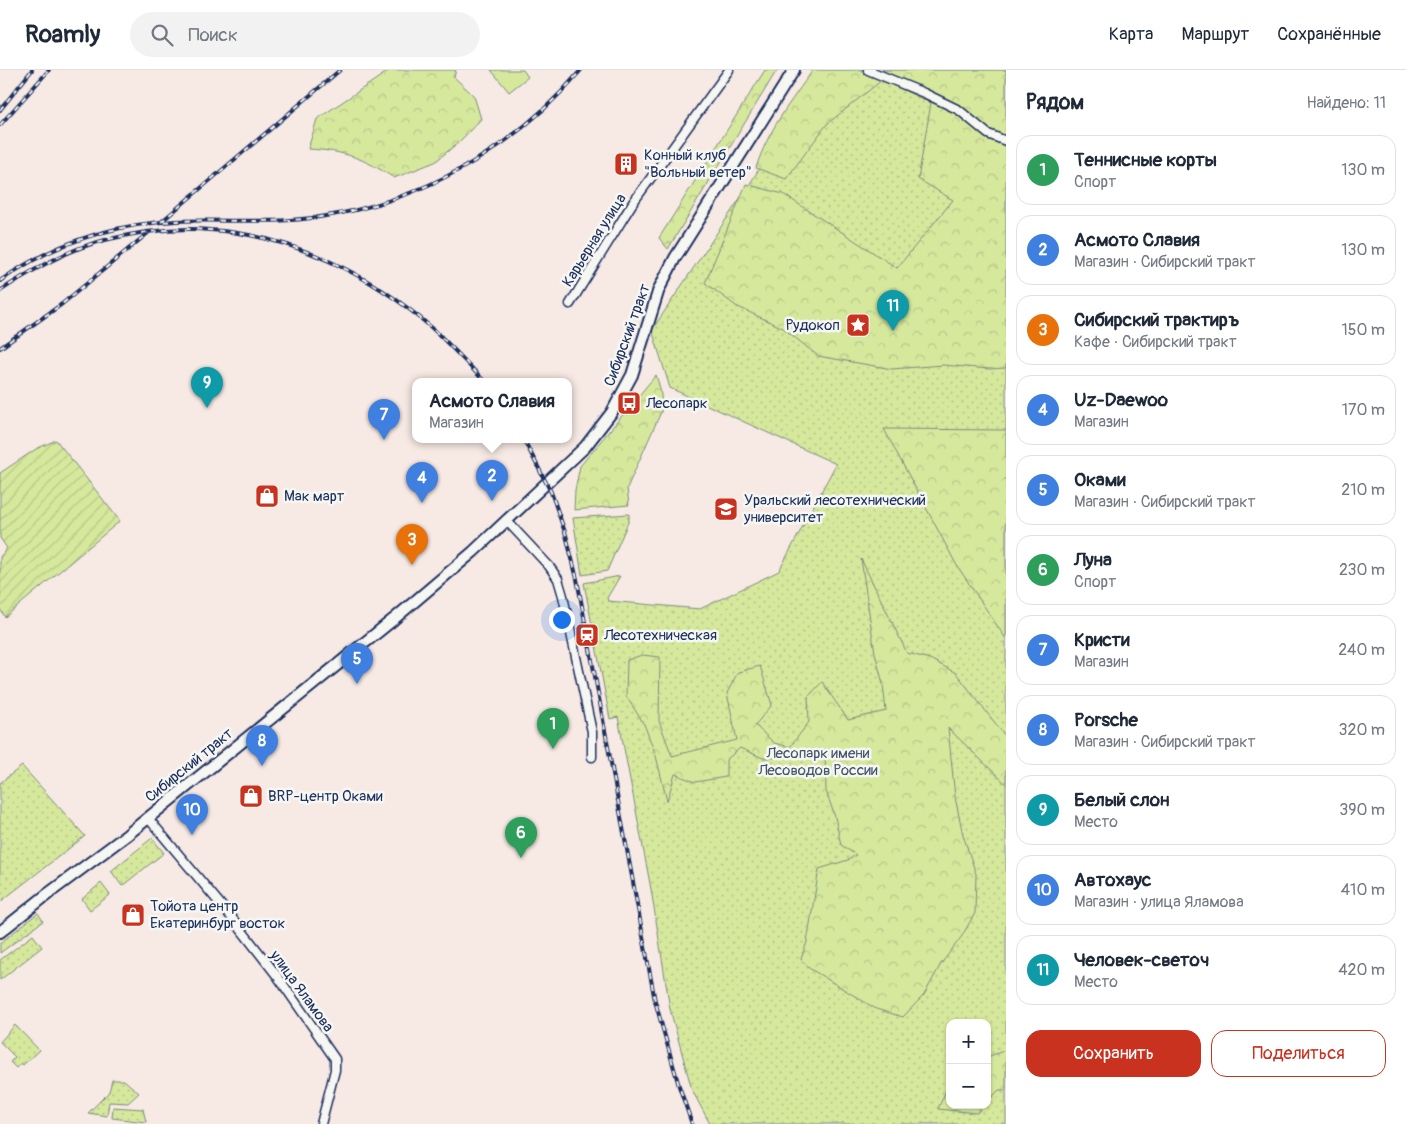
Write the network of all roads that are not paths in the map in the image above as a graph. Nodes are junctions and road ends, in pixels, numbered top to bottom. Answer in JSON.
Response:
{"nodes":[{"id":1,"x":730,"y":70,"type":"edge"},
{"id":2,"x":794,"y":70,"type":"edge"},
{"id":3,"x":868,"y":70,"type":"edge"},
{"id":4,"x":1006,"y":141,"type":"edge"},
{"id":5,"x":570,"y":304,"type":"dead end"},
{"id":6,"x":506,"y":520,"type":"junction"},
{"id":7,"x":592,"y":757,"type":"dead end"},
{"id":8,"x":148,"y":818,"type":"junction"},
{"id":9,"x":0,"y":932,"type":"edge"},
{"id":10,"x":321,"y":1124,"type":"edge"}],
"edges":[{"from":1,"to":5,"type":"street","name":"Карьерная улица"},
{"from":2,"to":6,"type":"main road","name":"Сибирский тракт"},
{"from":3,"to":4,"type":"street"},
{"from":6,"to":7,"type":"street"},
{"from":6,"to":8,"type":"main road","name":"Сибирский тракт"},
{"from":8,"to":9,"type":"main road","name":"Сибирский тракт"},
{"from":8,"to":10,"type":"street","name":"улица Яламова"}]}
